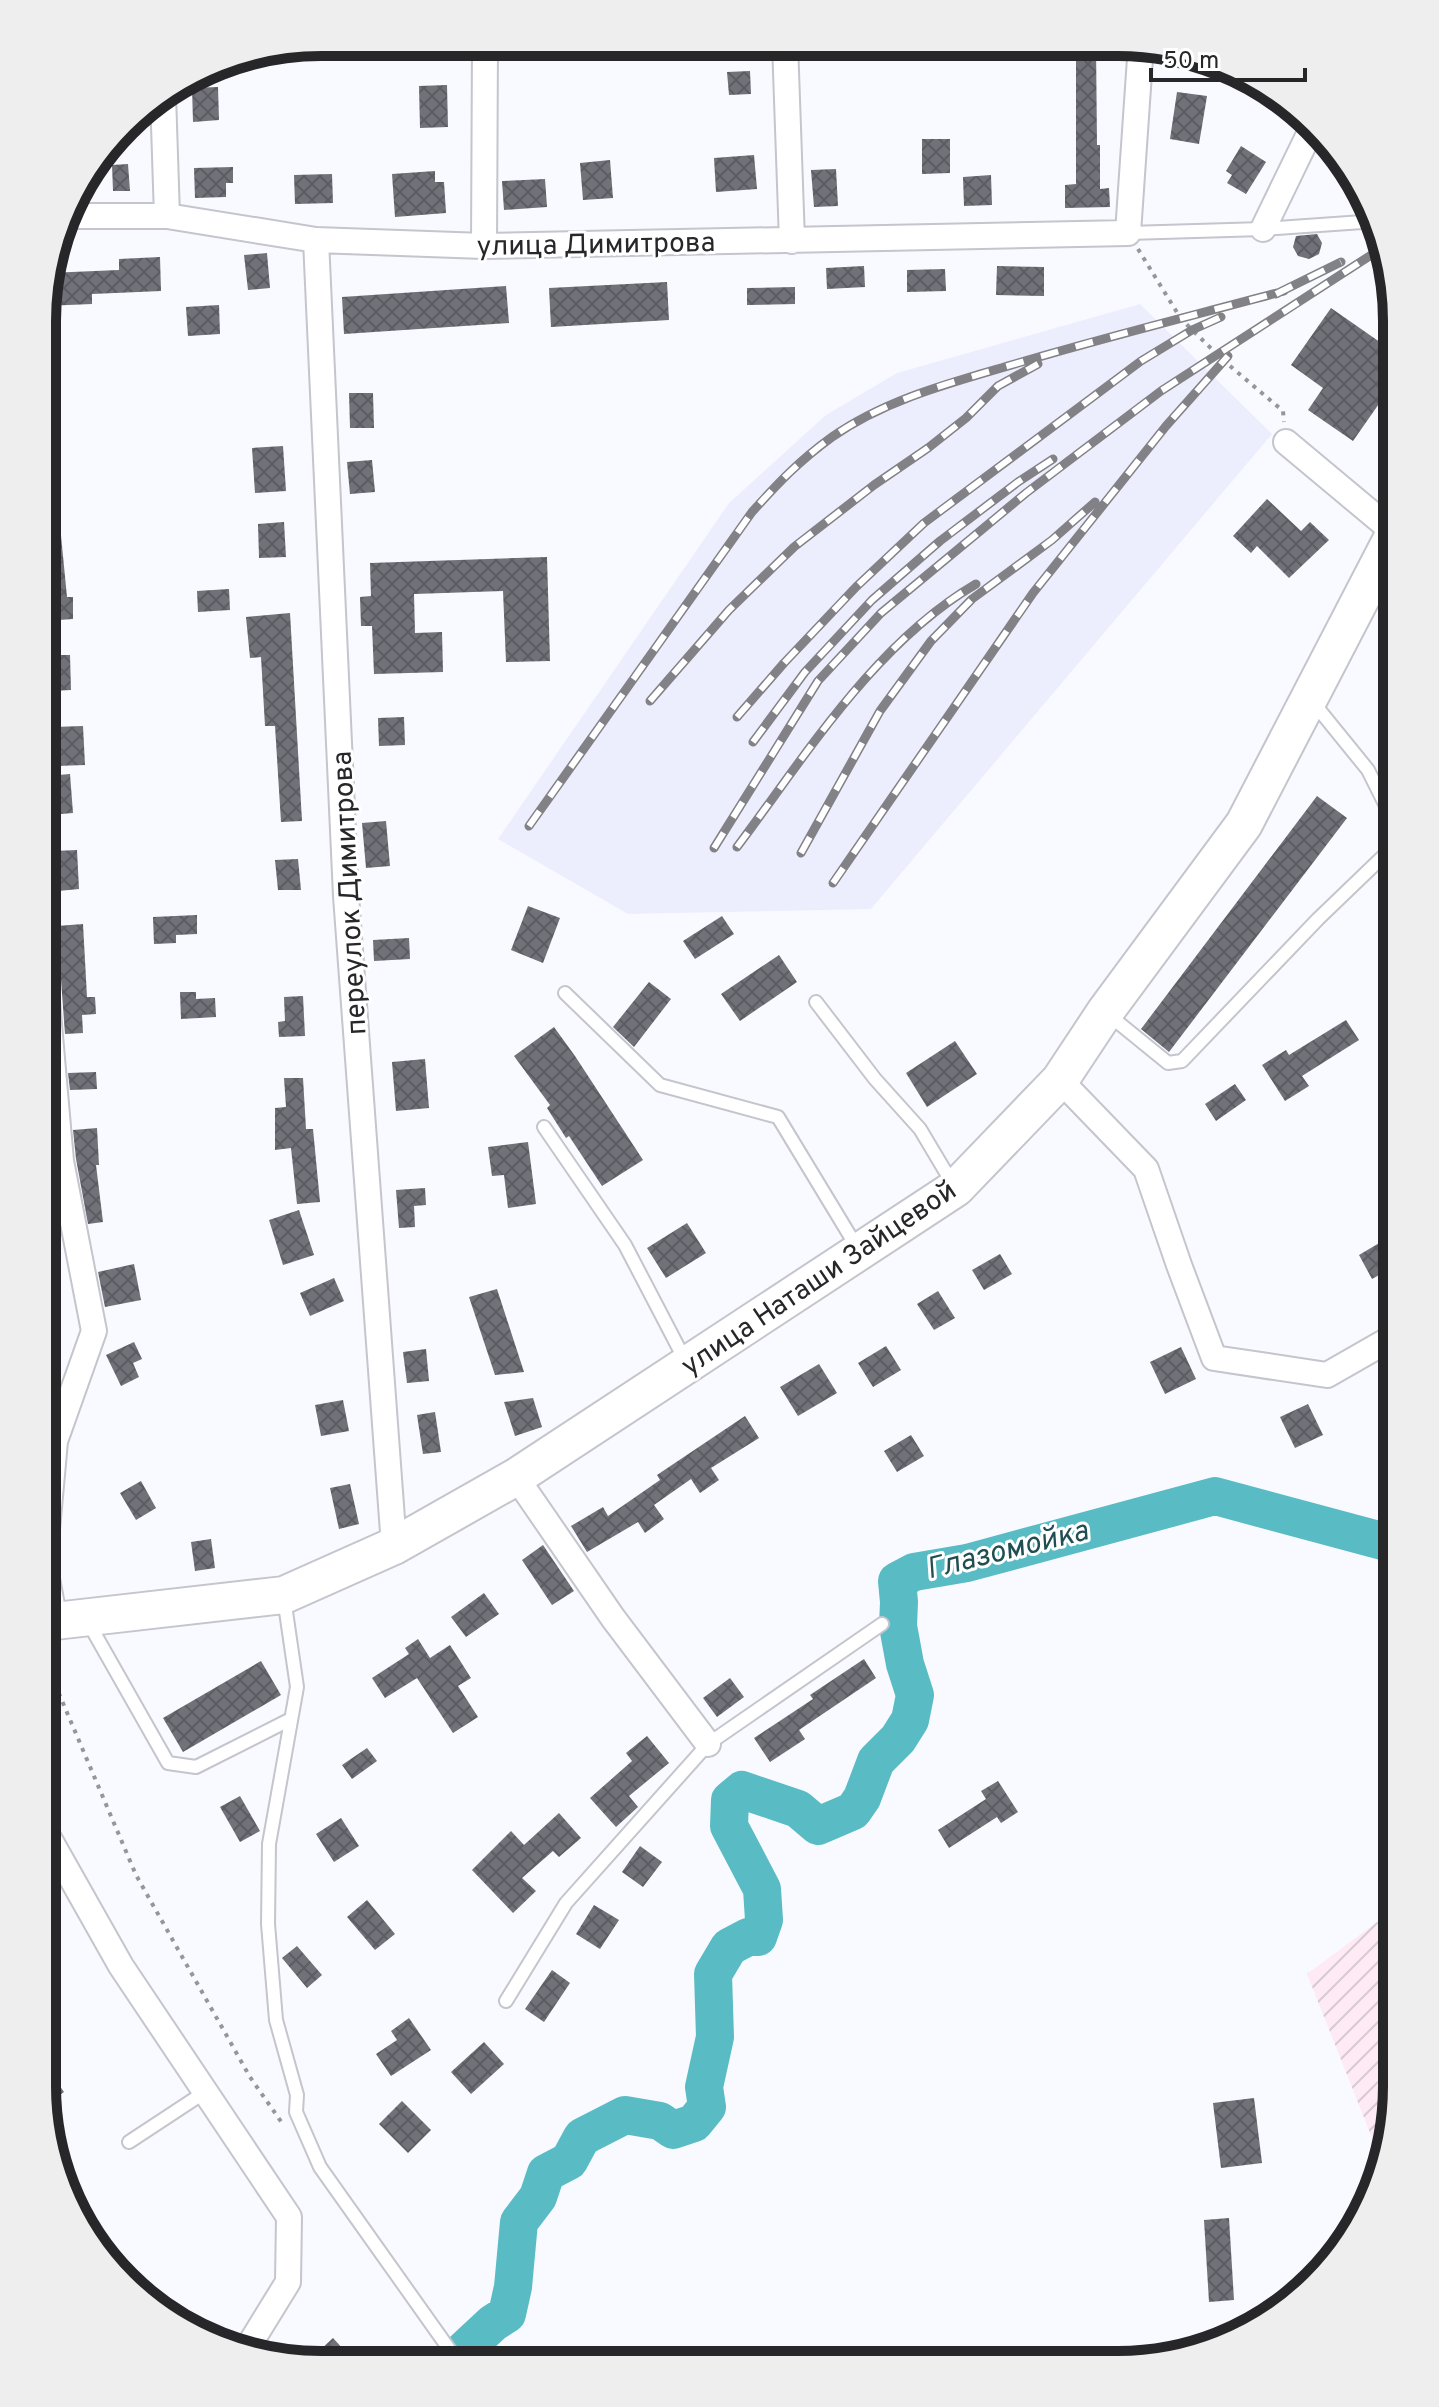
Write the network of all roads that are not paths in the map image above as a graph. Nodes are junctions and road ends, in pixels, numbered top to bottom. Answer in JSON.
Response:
{"nodes":[{"id":1,"x":485,"y":56,"type":"edge"},
{"id":2,"x":785,"y":56,"type":"edge"},
{"id":3,"x":1140,"y":57,"type":"edge"},
{"id":4,"x":163,"y":109,"type":"edge"},
{"id":5,"x":1308,"y":137,"type":"edge"},
{"id":6,"x":78,"y":216,"type":"edge"},
{"id":7,"x":167,"y":216,"type":"junction"},
{"id":8,"x":1364,"y":222,"type":"edge"},
{"id":9,"x":1263,"y":229,"type":"junction"},
{"id":10,"x":1128,"y":233,"type":"junction"},
{"id":11,"x":316,"y":240,"type":"junction"},
{"id":12,"x":792,"y":241,"type":"junction"},
{"id":13,"x":484,"y":246,"type":"junction"},
{"id":14,"x":1286,"y":442,"type":"road end"},
{"id":15,"x":1383,"y":522,"type":"edge"},
{"id":16,"x":1383,"y":558,"type":"edge"},
{"id":17,"x":1309,"y":698,"type":"junction"},
{"id":18,"x":1383,"y":799,"type":"edge"},
{"id":19,"x":1383,"y":857,"type":"edge"},
{"id":20,"x":565,"y":993,"type":"dead end"},
{"id":21,"x":816,"y":1002,"type":"dead end"},
{"id":22,"x":1105,"y":1012,"type":"junction"},
{"id":23,"x":1060,"y":1080,"type":"junction"},
{"id":24,"x":56,"y":1104,"type":"edge"},
{"id":25,"x":544,"y":1127,"type":"dead end"},
{"id":26,"x":956,"y":1188,"type":"junction"},
{"id":27,"x":859,"y":1252,"type":"junction"},
{"id":28,"x":1382,"y":1343,"type":"edge"},
{"id":29,"x":688,"y":1364,"type":"junction"},
{"id":30,"x":56,"y":1438,"type":"edge"},
{"id":31,"x":516,"y":1477,"type":"junction"},
{"id":32,"x":394,"y":1546,"type":"junction"},
{"id":33,"x":284,"y":1595,"type":"junction"},
{"id":34,"x":61,"y":1621,"type":"edge"},
{"id":35,"x":882,"y":1624,"type":"dead end"},
{"id":36,"x":291,"y":1719,"type":"junction"},
{"id":37,"x":708,"y":1744,"type":"junction"},
{"id":38,"x":56,"y":1851,"type":"edge"},
{"id":39,"x":506,"y":2001,"type":"dead end"},
{"id":40,"x":205,"y":2092,"type":"junction"},
{"id":41,"x":129,"y":2142,"type":"dead end"},
{"id":42,"x":251,"y":2341,"type":"edge"},
{"id":43,"x":450,"y":2351,"type":"edge"}],
"edges":[{"from":1,"to":13,"type":"street"},
{"from":2,"to":12,"type":"street"},
{"from":3,"to":10,"type":"street"},
{"from":4,"to":7,"type":"street"},
{"from":5,"to":9,"type":"street"},
{"from":6,"to":7,"type":"street","name":"улица Димитрова"},
{"from":7,"to":11,"type":"street","name":"улица Димитрова"},
{"from":8,"to":9,"type":"lane"},
{"from":9,"to":10,"type":"lane"},
{"from":10,"to":12,"type":"street","name":"улица Димитрова"},
{"from":11,"to":13,"type":"street","name":"улица Димитрова"},
{"from":11,"to":32,"type":"street","name":"переулок Димитрова"},
{"from":12,"to":13,"type":"street","name":"улица Димитрова"},
{"from":14,"to":15,"type":"street"},
{"from":16,"to":17,"type":"street","name":"улица Наташи Зайцевой"},
{"from":17,"to":18,"type":"lane"},
{"from":17,"to":22,"type":"street","name":"улица Наташи Зайцевой"},
{"from":19,"to":22,"type":"lane"},
{"from":20,"to":27,"type":"lane"},
{"from":21,"to":26,"type":"lane"},
{"from":22,"to":23,"type":"street","name":"улица Наташи Зайцевой"},
{"from":23,"to":26,"type":"street","name":"улица Наташи Зайцевой"},
{"from":23,"to":28,"type":"street"},
{"from":24,"to":30,"type":"street"},
{"from":25,"to":29,"type":"lane"},
{"from":26,"to":27,"type":"street","name":"улица Наташи Зайцевой"},
{"from":27,"to":29,"type":"street","name":"улица Наташи Зайцевой"},
{"from":29,"to":31,"type":"street","name":"улица Наташи Зайцевой"},
{"from":31,"to":32,"type":"street","name":"улица Наташи Зайцевой"},
{"from":31,"to":37,"type":"street"},
{"from":32,"to":33,"type":"street","name":"улица Наташи Зайцевой"},
{"from":33,"to":34,"type":"street","name":"улица Наташи Зайцевой"},
{"from":33,"to":36,"type":"lane"},
{"from":34,"to":36,"type":"lane"},
{"from":35,"to":37,"type":"lane"},
{"from":36,"to":43,"type":"lane"},
{"from":37,"to":39,"type":"lane"},
{"from":38,"to":40,"type":"street"},
{"from":40,"to":41,"type":"lane"},
{"from":40,"to":42,"type":"street"}]}
